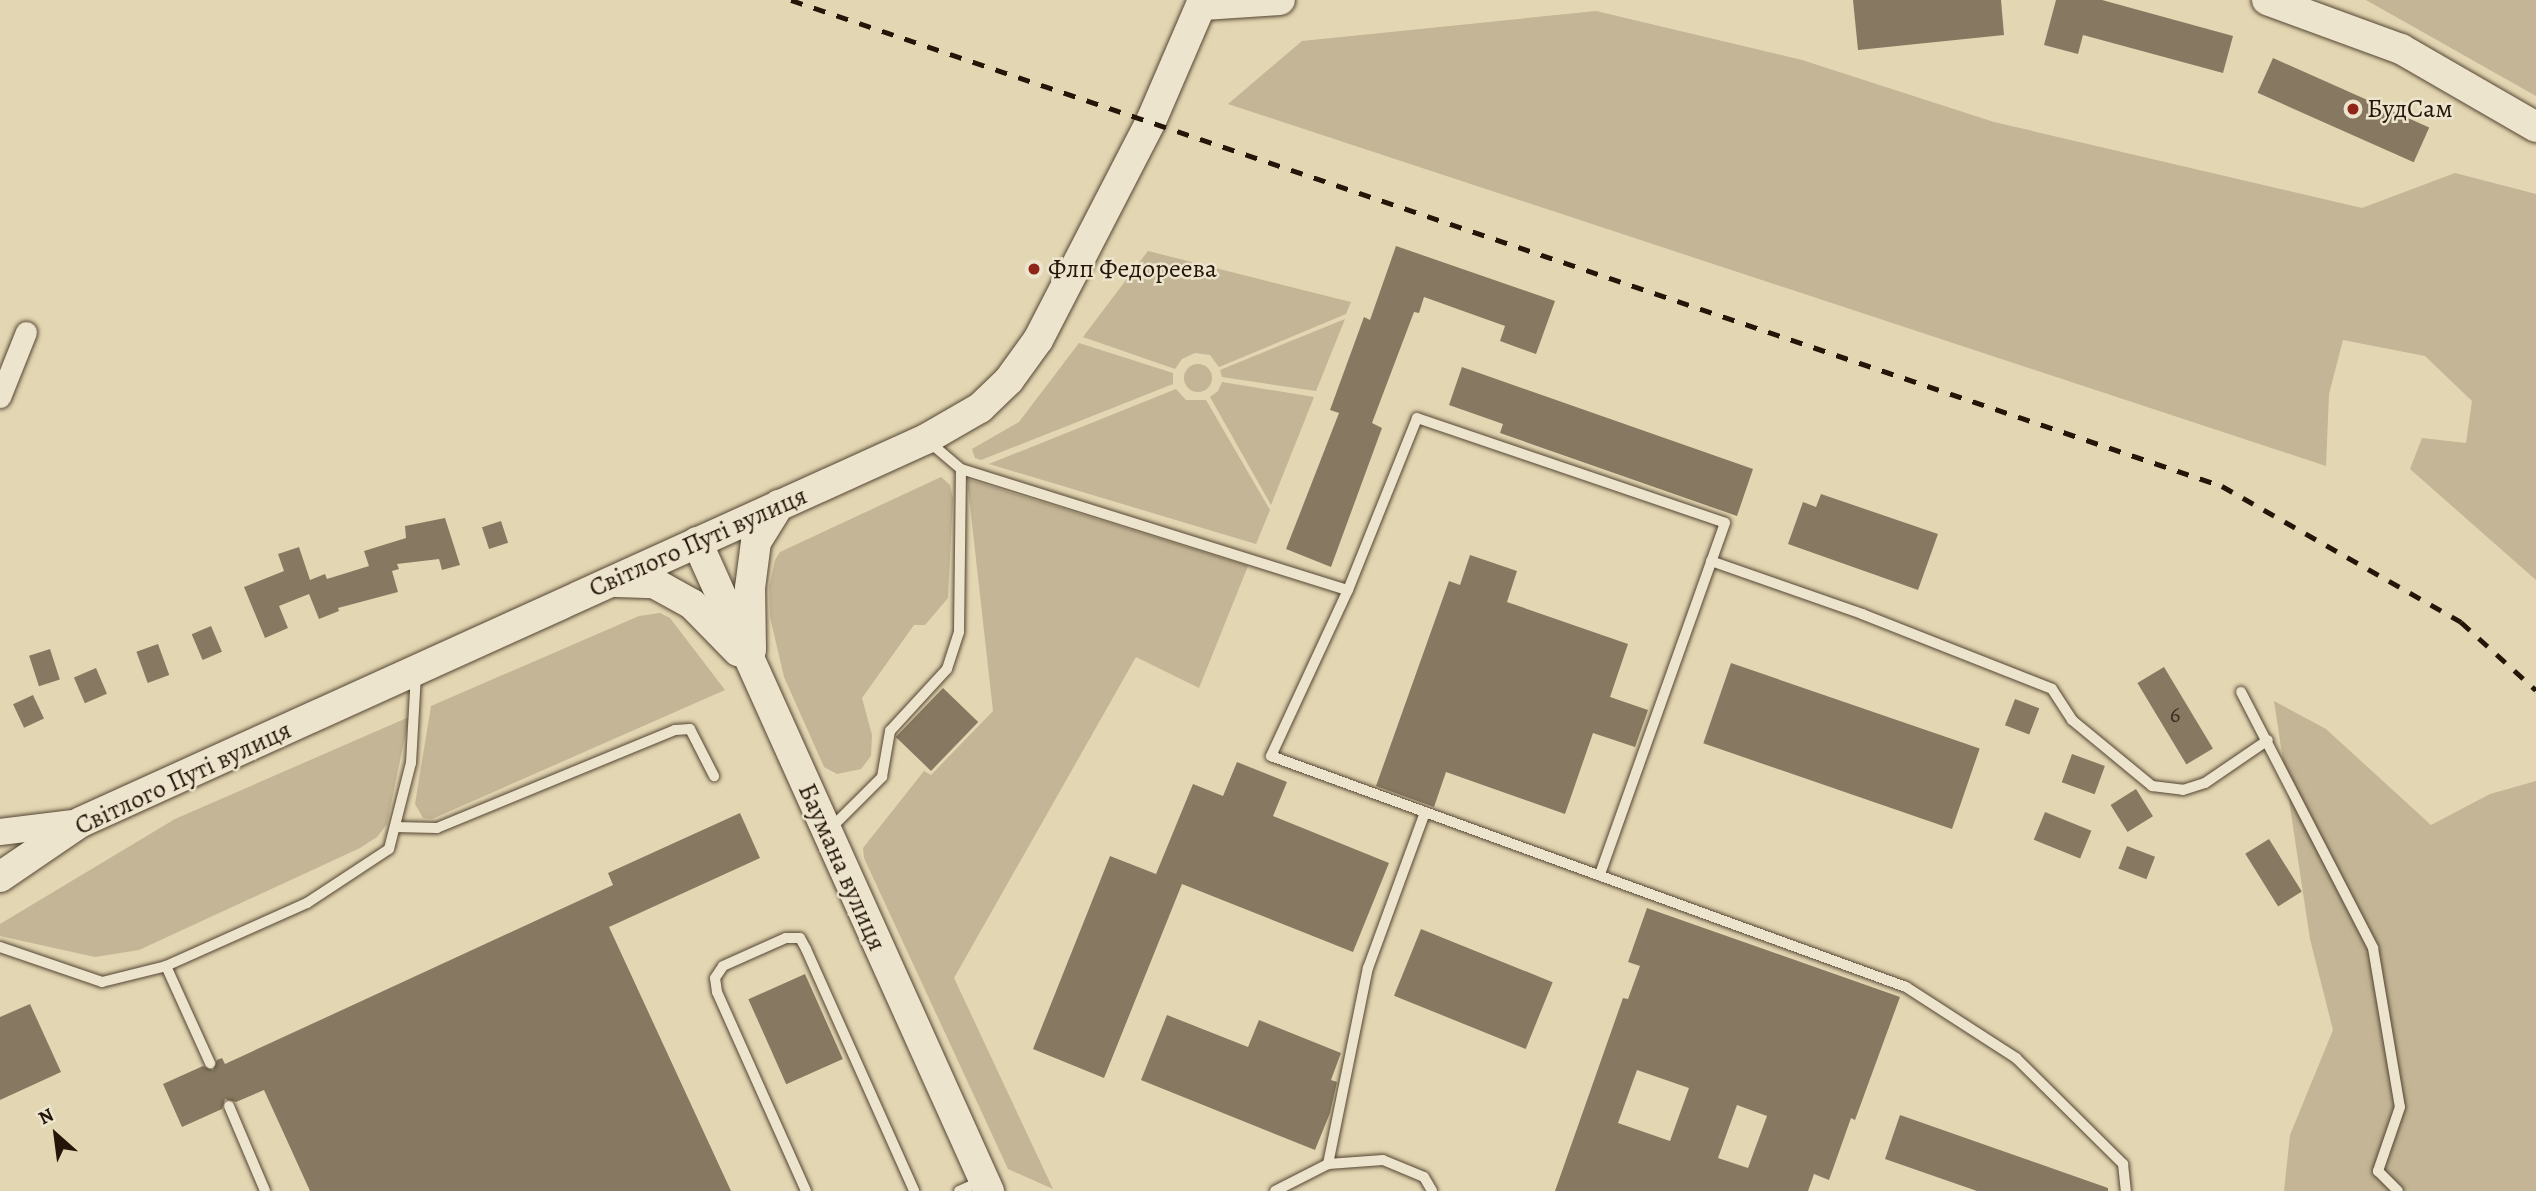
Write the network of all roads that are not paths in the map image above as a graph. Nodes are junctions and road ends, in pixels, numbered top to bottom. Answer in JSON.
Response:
{"nodes":[{"id":1,"x":1280,"y":0,"type":"edge"},
{"id":2,"x":2267,"y":0,"type":"edge"},
{"id":3,"x":1203,"y":2,"type":"edge"},
{"id":4,"x":2536,"y":127,"type":"edge"},
{"id":5,"x":26,"y":332,"type":"dead end"},
{"id":6,"x":0,"y":397,"type":"edge"},
{"id":7,"x":926,"y":439,"type":"junction"},
{"id":8,"x":961,"y":469,"type":"junction"},
{"id":9,"x":779,"y":505,"type":"junction"},
{"id":10,"x":697,"y":542,"type":"junction"},
{"id":11,"x":1711,"y":561,"type":"junction"},
{"id":12,"x":609,"y":582,"type":"junction"},
{"id":13,"x":1348,"y":590,"type":"junction"},
{"id":14,"x":752,"y":664,"type":"junction"},
{"id":15,"x":416,"y":670,"type":"junction"},
{"id":16,"x":2241,"y":691,"type":"dead end"},
{"id":17,"x":2268,"y":740,"type":"junction"},
{"id":18,"x":714,"y":776,"type":"dead end"},
{"id":19,"x":1425,"y":812,"type":"junction"},
{"id":20,"x":81,"y":822,"type":"junction"},
{"id":21,"x":395,"y":827,"type":"junction"},
{"id":22,"x":0,"y":832,"type":"edge"},
{"id":23,"x":827,"y":833,"type":"junction"},
{"id":24,"x":1600,"y":876,"type":"junction"},
{"id":25,"x":0,"y":877,"type":"edge"},
{"id":26,"x":0,"y":947,"type":"edge"},
{"id":27,"x":166,"y":966,"type":"junction"},
{"id":28,"x":210,"y":1063,"type":"dead end"},
{"id":29,"x":229,"y":1106,"type":"dead end"},
{"id":30,"x":1328,"y":1164,"type":"junction"},
{"id":31,"x":977,"y":1187,"type":"edge"},
{"id":32,"x":265,"y":1191,"type":"edge"},
{"id":33,"x":806,"y":1191,"type":"edge"},
{"id":34,"x":914,"y":1191,"type":"edge"},
{"id":35,"x":1275,"y":1191,"type":"edge"},
{"id":36,"x":1433,"y":1191,"type":"edge"},
{"id":37,"x":2126,"y":1191,"type":"edge"},
{"id":38,"x":2398,"y":1191,"type":"edge"}],
"edges":[{"from":1,"to":3,"type":"main road"},
{"from":2,"to":4,"type":"main road"},
{"from":3,"to":7,"type":"main road","name":"Світлого Путі вулиця"},
{"from":5,"to":6,"type":"street"},
{"from":7,"to":8,"type":"lane"},
{"from":7,"to":9,"type":"main road","name":"Світлого Путі вулиця"},
{"from":8,"to":13,"type":"lane"},
{"from":8,"to":23,"type":"lane"},
{"from":9,"to":10,"type":"main road","name":"Світлого Путі вулиця"},
{"from":9,"to":14,"type":"main road"},
{"from":10,"to":12,"type":"main road","name":"Світлого Путі вулиця"},
{"from":10,"to":14,"type":"main road","name":"Баумана вулиця"},
{"from":11,"to":13,"type":"lane"},
{"from":11,"to":17,"type":"lane"},
{"from":11,"to":24,"type":"lane"},
{"from":12,"to":14,"type":"main road"},
{"from":12,"to":15,"type":"main road","name":"Світлого Путі вулиця"},
{"from":13,"to":19,"type":"lane"},
{"from":14,"to":23,"type":"main road","name":"Баумана вулиця"},
{"from":15,"to":20,"type":"main road","name":"Світлого Путі вулиця"},
{"from":15,"to":21,"type":"lane"},
{"from":16,"to":17,"type":"lane"},
{"from":17,"to":38,"type":"lane"},
{"from":18,"to":21,"type":"lane"},
{"from":19,"to":24,"type":"lane"},
{"from":19,"to":30,"type":"lane"},
{"from":20,"to":22,"type":"street"},
{"from":20,"to":25,"type":"main road","name":"Світлого Путі вулиця"},
{"from":21,"to":27,"type":"lane"},
{"from":23,"to":31,"type":"main road","name":"Баумана вулиця"},
{"from":24,"to":37,"type":"lane"},
{"from":26,"to":27,"type":"lane"},
{"from":27,"to":28,"type":"lane"},
{"from":29,"to":32,"type":"lane"},
{"from":30,"to":35,"type":"lane"},
{"from":30,"to":36,"type":"lane"},
{"from":33,"to":34,"type":"lane"}]}
